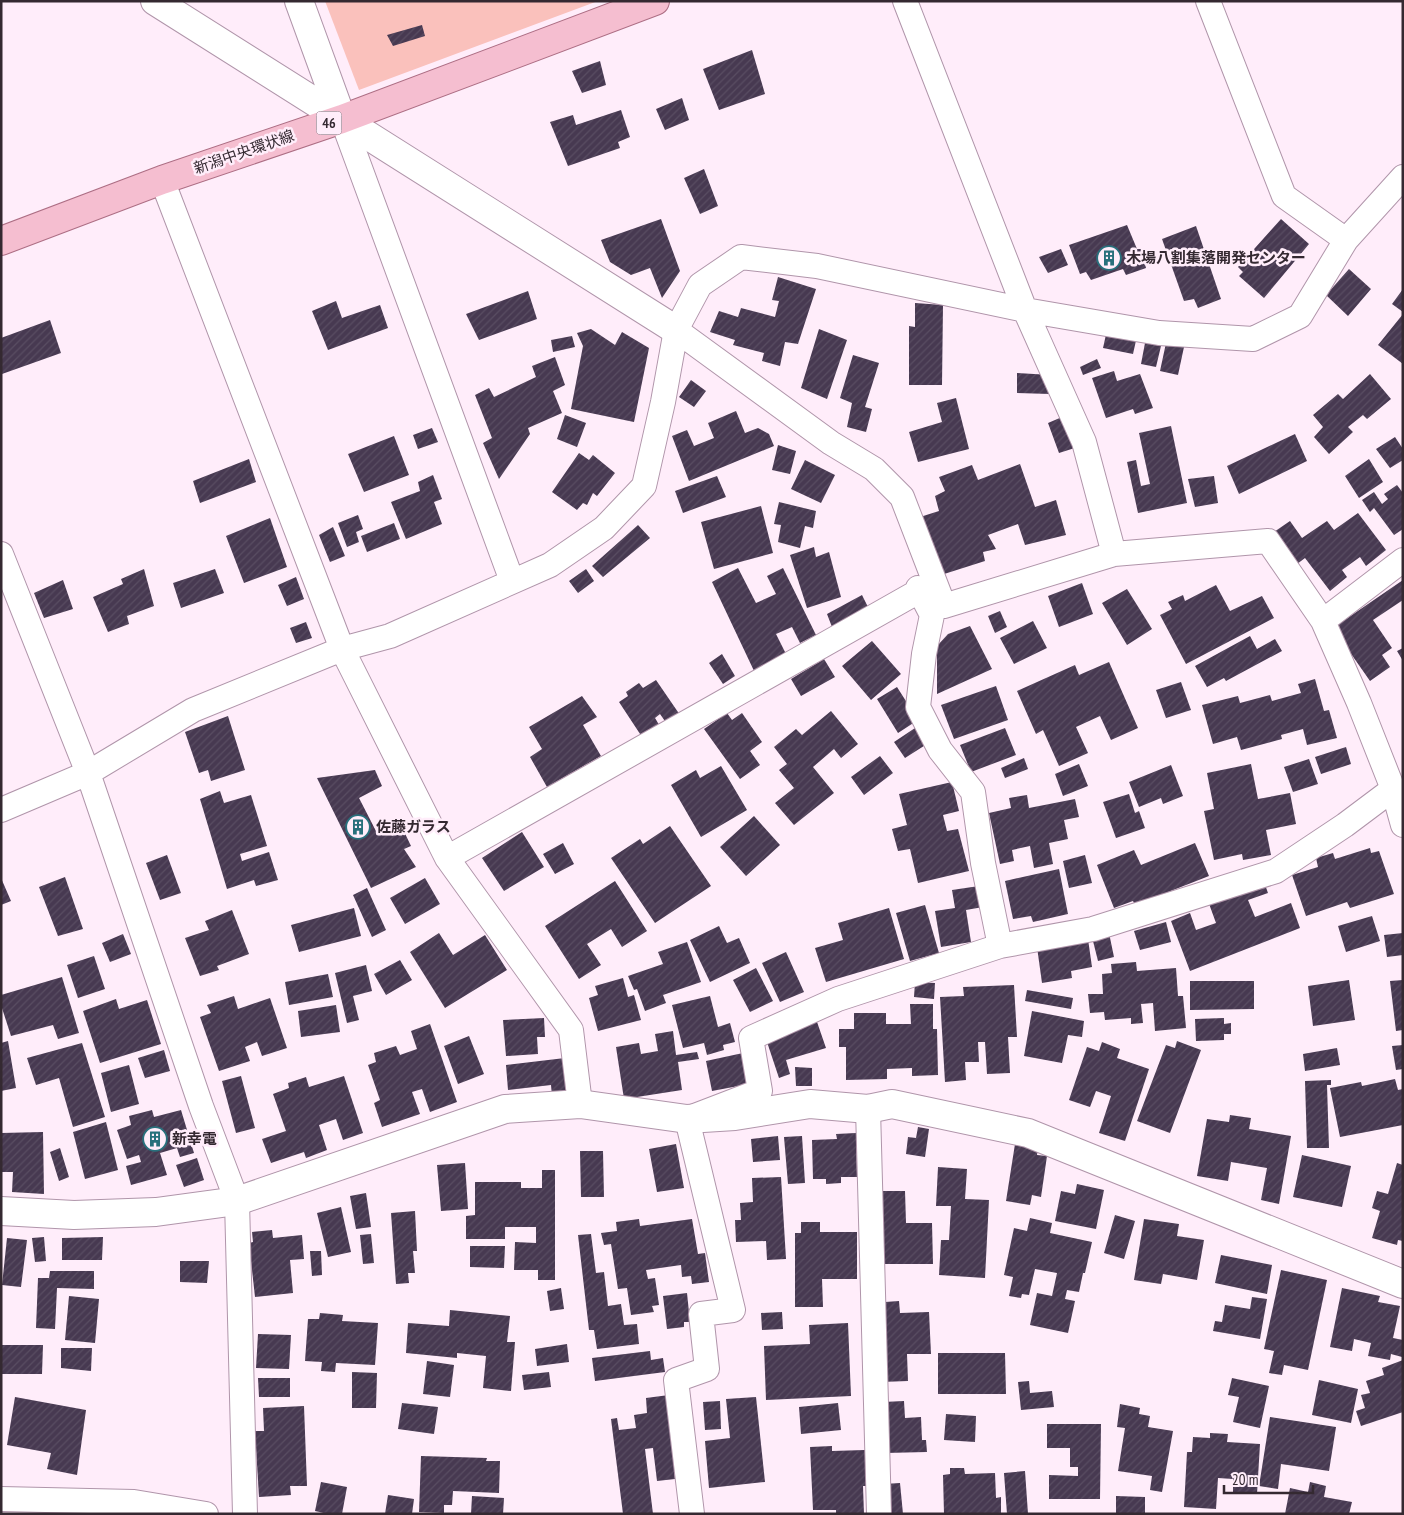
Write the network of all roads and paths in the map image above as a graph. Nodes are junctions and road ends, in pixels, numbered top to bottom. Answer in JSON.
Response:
{"nodes":[{"id":1,"x":154,"y":1,"type":"edge"},
{"id":2,"x":299,"y":1,"type":"edge"},
{"id":3,"x":655,"y":1,"type":"edge"},
{"id":4,"x":904,"y":1,"type":"edge"},
{"id":5,"x":1208,"y":1,"type":"edge"},
{"id":6,"x":342,"y":119,"type":"junction"},
{"id":7,"x":1403,"y":177,"type":"edge"},
{"id":8,"x":162,"y":180,"type":"junction"},
{"id":9,"x":1346,"y":240,"type":"junction"},
{"id":10,"x":1,"y":241,"type":"edge"},
{"id":11,"x":1025,"y":310,"type":"junction"},
{"id":12,"x":676,"y":330,"type":"junction"},
{"id":13,"x":902,"y":498,"type":"junction"},
{"id":14,"x":1,"y":554,"type":"edge"},
{"id":15,"x":1114,"y":554,"type":"junction"},
{"id":16,"x":1403,"y":560,"type":"edge"},
{"id":17,"x":512,"y":581,"type":"junction"},
{"id":18,"x":919,"y":591,"type":"junction"},
{"id":19,"x":1323,"y":621,"type":"junction"},
{"id":20,"x":342,"y":650,"type":"junction"},
{"id":21,"x":88,"y":773,"type":"junction"},
{"id":22,"x":1392,"y":789,"type":"junction"},
{"id":23,"x":1,"y":810,"type":"edge"},
{"id":24,"x":1402,"y":818,"type":"edge"},
{"id":25,"x":447,"y":858,"type":"junction"},
{"id":26,"x":1000,"y":946,"type":"junction"},
{"id":27,"x":580,"y":1104,"type":"junction"},
{"id":28,"x":868,"y":1109,"type":"junction"},
{"id":29,"x":687,"y":1119,"type":"junction"},
{"id":30,"x":237,"y":1201,"type":"junction"},
{"id":31,"x":1,"y":1211,"type":"edge"},
{"id":32,"x":1403,"y":1284,"type":"edge"},
{"id":33,"x":1,"y":1499,"type":"edge"},
{"id":34,"x":206,"y":1514,"type":"edge"},
{"id":35,"x":245,"y":1514,"type":"edge"},
{"id":36,"x":692,"y":1514,"type":"edge"},
{"id":37,"x":879,"y":1514,"type":"edge"}],
"edges":[{"from":1,"to":6,"type":"street"},
{"from":2,"to":6,"type":"street"},
{"from":3,"to":6,"type":"main road","name":"新潟中央環状線","number":"46"},
{"from":4,"to":11,"type":"street"},
{"from":5,"to":9,"type":"street"},
{"from":6,"to":8,"type":"main road","name":"新潟中央環状線","number":"46"},
{"from":6,"to":12,"type":"street"},
{"from":6,"to":17,"type":"street"},
{"from":7,"to":9,"type":"street"},
{"from":8,"to":10,"type":"main road","name":"新潟中央環状線","number":"46"},
{"from":8,"to":20,"type":"street"},
{"from":9,"to":11,"type":"street"},
{"from":11,"to":12,"type":"street"},
{"from":11,"to":15,"type":"street"},
{"from":12,"to":13,"type":"street"},
{"from":12,"to":17,"type":"street"},
{"from":13,"to":15,"type":"street"},
{"from":13,"to":18,"type":"street"},
{"from":14,"to":21,"type":"street"},
{"from":15,"to":19,"type":"street"},
{"from":16,"to":19,"type":"street"},
{"from":17,"to":20,"type":"street"},
{"from":18,"to":25,"type":"street"},
{"from":18,"to":26,"type":"street"},
{"from":19,"to":22,"type":"street"},
{"from":20,"to":21,"type":"street"},
{"from":20,"to":25,"type":"street"},
{"from":21,"to":23,"type":"street"},
{"from":21,"to":30,"type":"street"},
{"from":22,"to":24,"type":"street"},
{"from":22,"to":26,"type":"street"},
{"from":25,"to":27,"type":"street"},
{"from":26,"to":29,"type":"street"},
{"from":27,"to":29,"type":"street"},
{"from":27,"to":30,"type":"street"},
{"from":28,"to":29,"type":"street"},
{"from":28,"to":32,"type":"street"},
{"from":28,"to":37,"type":"street"},
{"from":29,"to":36,"type":"street"},
{"from":30,"to":31,"type":"street"},
{"from":30,"to":35,"type":"street"},
{"from":33,"to":34,"type":"street"}]}
